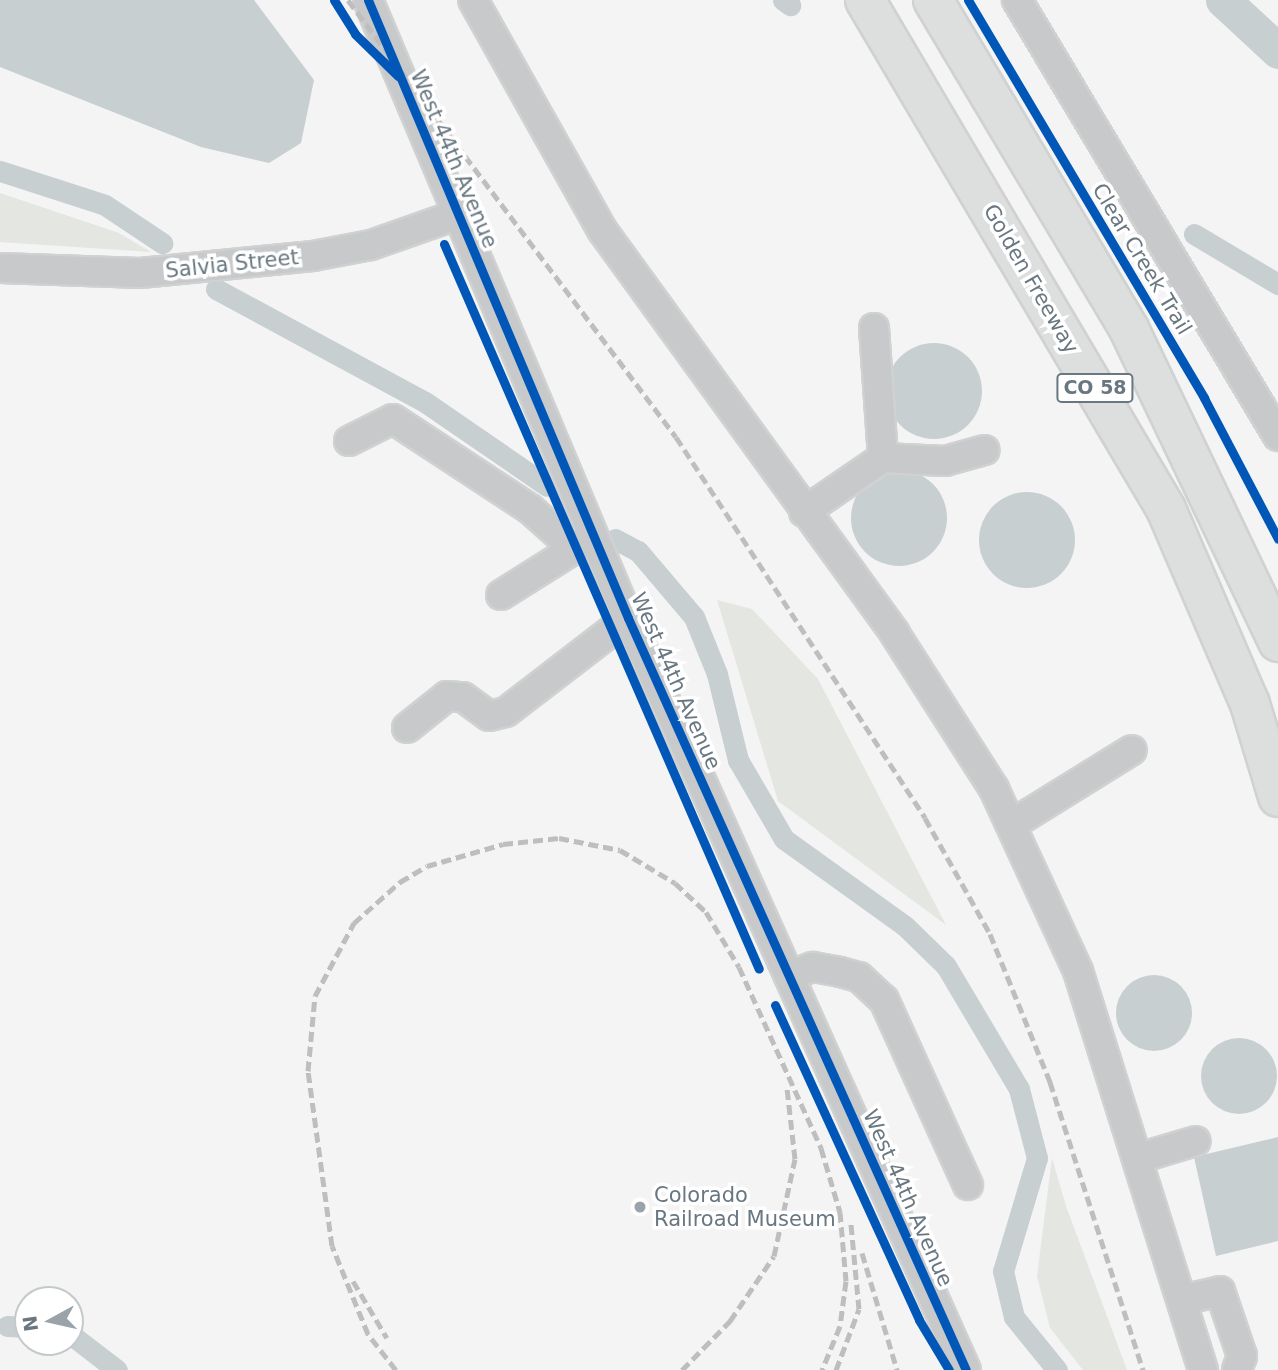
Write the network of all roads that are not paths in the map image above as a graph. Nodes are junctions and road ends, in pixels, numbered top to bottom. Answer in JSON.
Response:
{"nodes":[{"id":1,"x":368,"y":0,"type":"edge"},
{"id":2,"x":473,"y":0,"type":"edge"},
{"id":3,"x":865,"y":0,"type":"edge"},
{"id":4,"x":933,"y":0,"type":"edge"},
{"id":5,"x":1017,"y":0,"type":"edge"},
{"id":6,"x":459,"y":214,"type":"junction"},
{"id":7,"x":0,"y":268,"type":"edge"},
{"id":8,"x":874,"y":328,"type":"dead end"},
{"id":9,"x":1278,"y":436,"type":"edge"},
{"id":10,"x":349,"y":441,"type":"dead end"},
{"id":11,"x":985,"y":450,"type":"dead end"},
{"id":12,"x":883,"y":458,"type":"junction"},
{"id":13,"x":804,"y":512,"type":"junction"},
{"id":14,"x":587,"y":539,"type":"junction"},
{"id":15,"x":501,"y":595,"type":"dead end"},
{"id":16,"x":628,"y":618,"type":"junction"},
{"id":17,"x":1278,"y":642,"type":"edge"},
{"id":18,"x":407,"y":728,"type":"dead end"},
{"id":19,"x":1132,"y":750,"type":"dead end"},
{"id":20,"x":1278,"y":797,"type":"edge"},
{"id":21,"x":1012,"y":825,"type":"junction"},
{"id":22,"x":789,"y":976,"type":"junction"},
{"id":23,"x":1196,"y":1141,"type":"dead end"},
{"id":24,"x":1139,"y":1158,"type":"junction"},
{"id":25,"x":968,"y":1185,"type":"dead end"},
{"id":26,"x":1182,"y":1300,"type":"junction"},
{"id":27,"x":966,"y":1370,"type":"edge"},
{"id":28,"x":1203,"y":1370,"type":"edge"},
{"id":29,"x":1237,"y":1370,"type":"edge"}],
"edges":[{"from":1,"to":6,"type":"street","name":"West 44th Avenue"},
{"from":2,"to":13,"type":"street"},
{"from":3,"to":20,"type":"highway","name":"Golden Freeway","number":"CO 58"},
{"from":4,"to":17,"type":"highway","number":"CO 58"},
{"from":5,"to":9,"type":"street"},
{"from":6,"to":7,"type":"street","name":"Salvia Street"},
{"from":6,"to":14,"type":"street","name":"West 44th Avenue"},
{"from":8,"to":12,"type":"street"},
{"from":10,"to":14,"type":"street"},
{"from":11,"to":12,"type":"street"},
{"from":12,"to":13,"type":"street"},
{"from":13,"to":21,"type":"street"},
{"from":14,"to":15,"type":"street"},
{"from":14,"to":16,"type":"street","name":"West 44th Avenue"},
{"from":16,"to":18,"type":"street"},
{"from":16,"to":22,"type":"street","name":"West 44th Avenue"},
{"from":19,"to":21,"type":"street"},
{"from":21,"to":24,"type":"street"},
{"from":22,"to":25,"type":"street"},
{"from":22,"to":27,"type":"street","name":"West 44th Avenue"},
{"from":23,"to":24,"type":"street"},
{"from":24,"to":26,"type":"street"},
{"from":26,"to":28,"type":"street"},
{"from":26,"to":29,"type":"street"}]}
